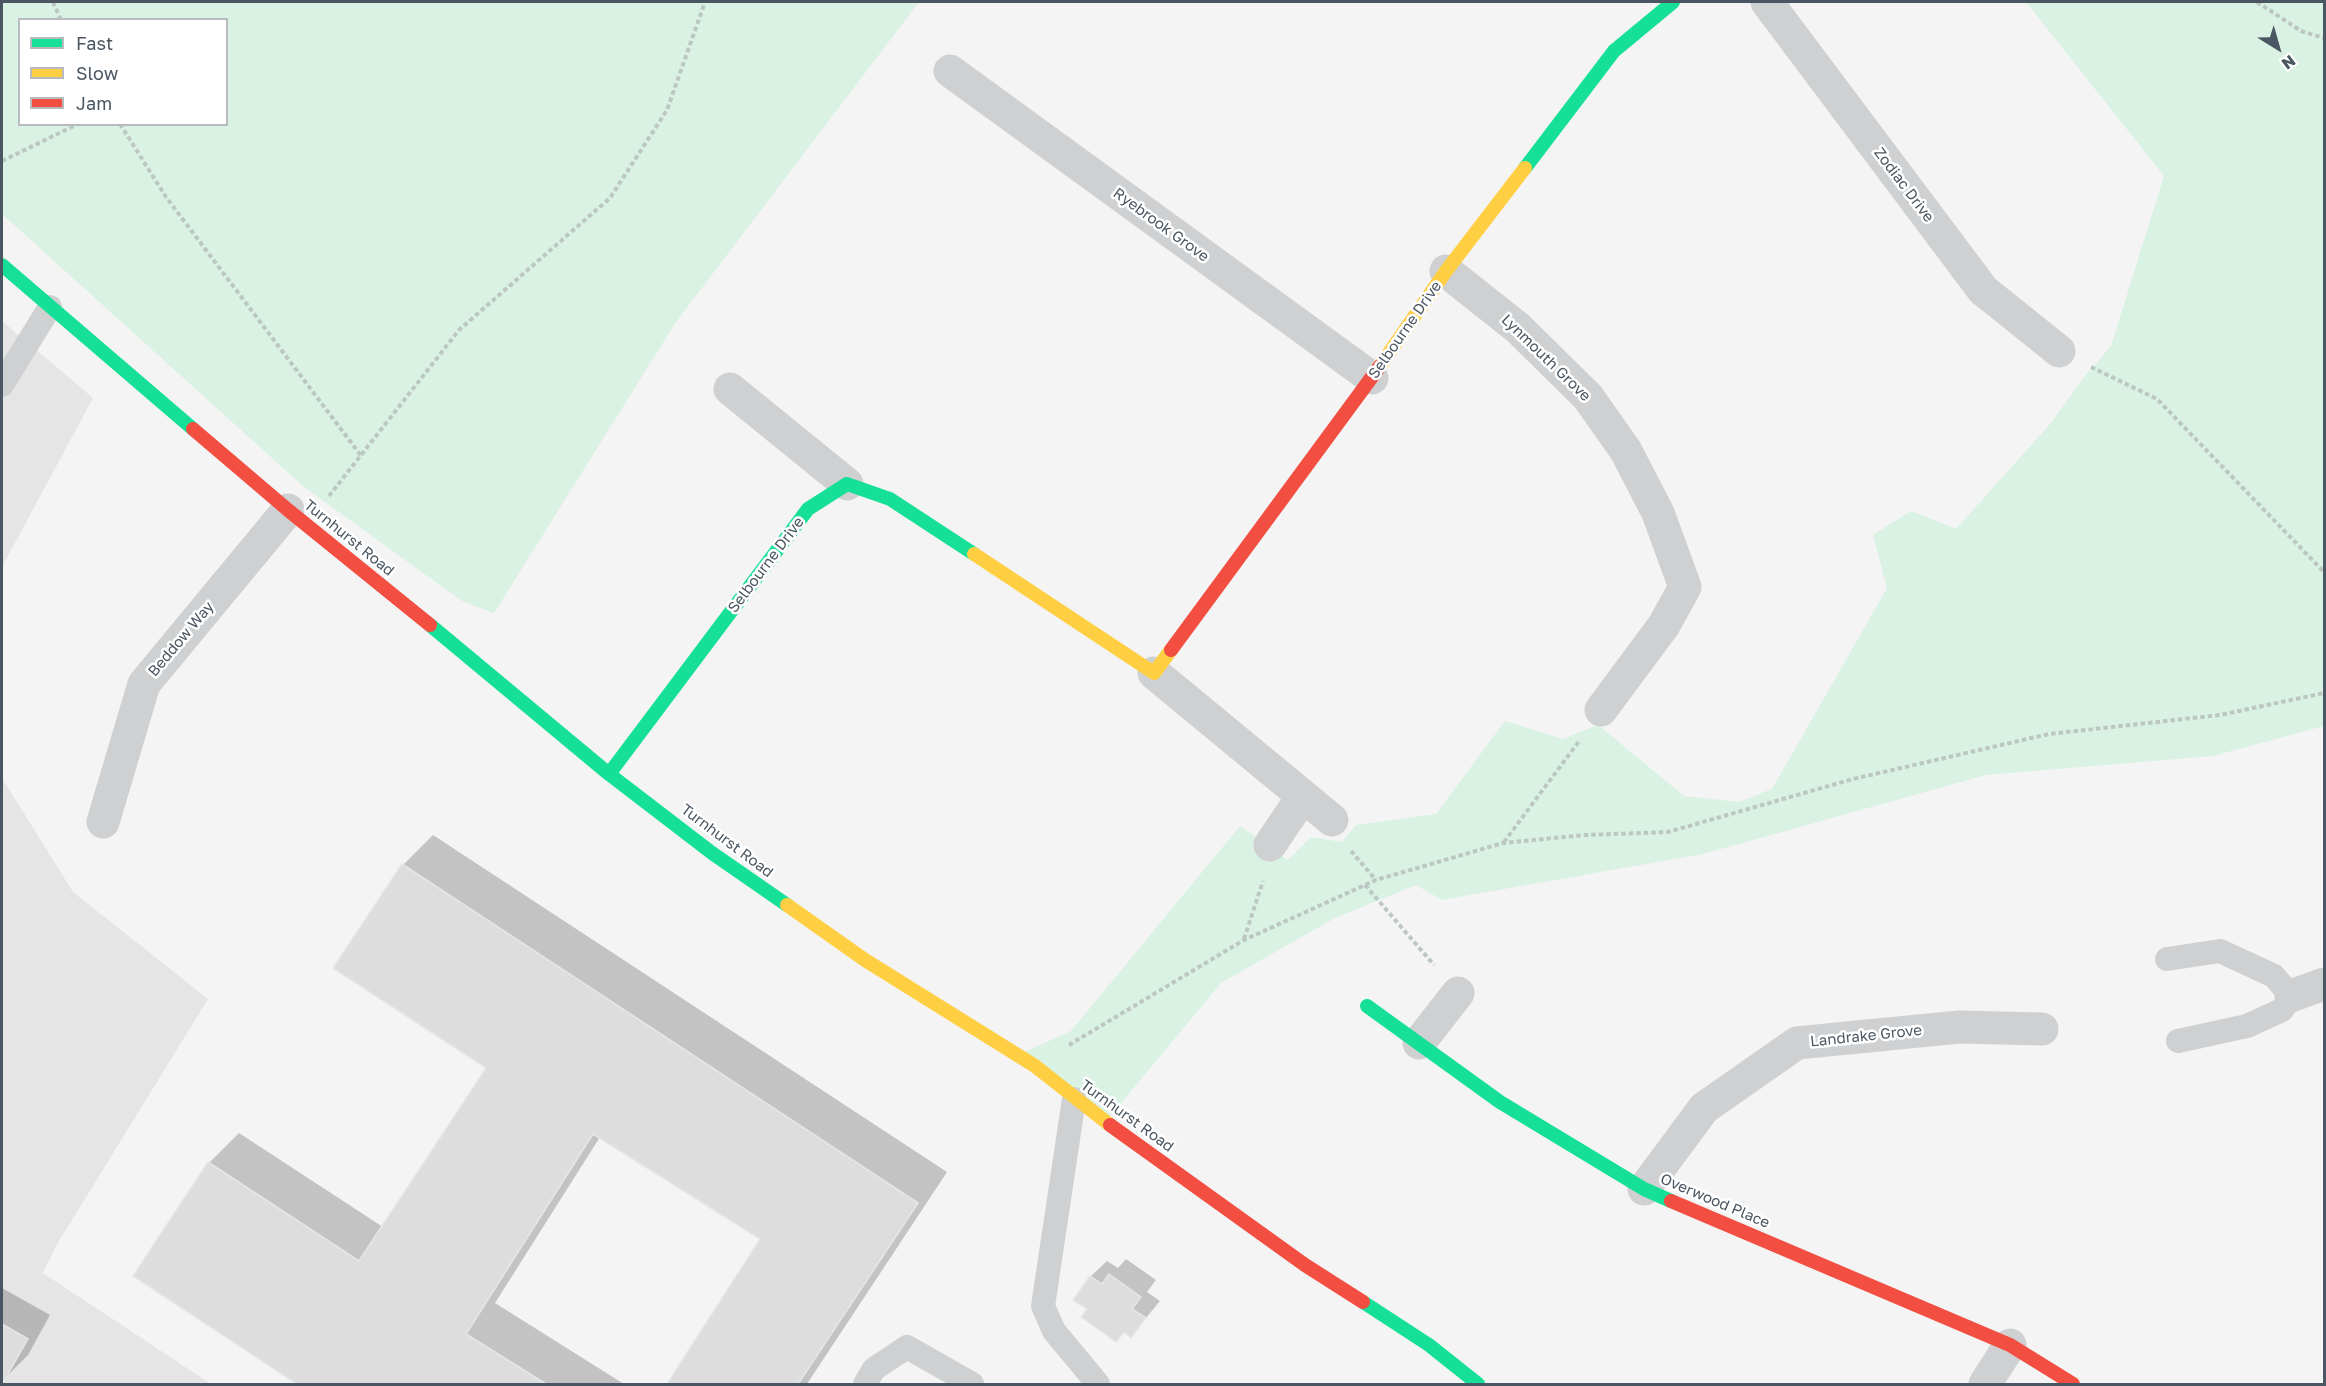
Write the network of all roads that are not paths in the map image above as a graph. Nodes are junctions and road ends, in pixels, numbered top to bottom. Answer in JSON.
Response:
{"nodes":[{"id":1,"x":1673,"y":2,"type":"edge"},
{"id":2,"x":1767,"y":2,"type":"edge"},
{"id":3,"x":950,"y":71,"type":"dead end"},
{"id":4,"x":2,"y":265,"type":"edge"},
{"id":5,"x":1446,"y":271,"type":"junction"},
{"id":6,"x":50,"y":307,"type":"junction"},
{"id":7,"x":2059,"y":351,"type":"road end"},
{"id":8,"x":1372,"y":378,"type":"junction"},
{"id":9,"x":2,"y":385,"type":"edge"},
{"id":10,"x":730,"y":389,"type":"dead end"},
{"id":11,"x":847,"y":484,"type":"junction"},
{"id":12,"x":297,"y":517,"type":"junction"},
{"id":13,"x":1154,"y":673,"type":"junction"},
{"id":14,"x":1601,"y":710,"type":"road end"},
{"id":15,"x":609,"y":774,"type":"junction"},
{"id":16,"x":1304,"y":796,"type":"junction"},
{"id":17,"x":1332,"y":820,"type":"dead end"},
{"id":18,"x":103,"y":822,"type":"dead end"},
{"id":19,"x":1270,"y":845,"type":"road end"},
{"id":20,"x":2167,"y":959,"type":"dead end"},
{"id":21,"x":2325,"y":984,"type":"edge"},
{"id":22,"x":1458,"y":993,"type":"road end"},
{"id":23,"x":2291,"y":996,"type":"junction"},
{"id":24,"x":1367,"y":1006,"type":"dead end"},
{"id":25,"x":2042,"y":1029,"type":"dead end"},
{"id":26,"x":2178,"y":1041,"type":"dead end"},
{"id":27,"x":1419,"y":1043,"type":"junction"},
{"id":28,"x":1074,"y":1099,"type":"junction"},
{"id":29,"x":1644,"y":1189,"type":"junction"},
{"id":30,"x":2010,"y":1345,"type":"junction"},
{"id":31,"x":866,"y":1384,"type":"edge"},
{"id":32,"x":972,"y":1384,"type":"edge"},
{"id":33,"x":1098,"y":1384,"type":"edge"},
{"id":34,"x":1478,"y":1384,"type":"edge"},
{"id":35,"x":1985,"y":1384,"type":"edge"},
{"id":36,"x":2073,"y":1384,"type":"edge"}],
"edges":[{"from":1,"to":5,"type":"street","name":"Selbourne Drive"},
{"from":2,"to":7,"type":"street","name":"Zodiac Drive"},
{"from":3,"to":8,"type":"street","name":"Ryebrook Grove"},
{"from":4,"to":6,"type":"street","name":"Turnhurst Road"},
{"from":5,"to":8,"type":"street","name":"Selbourne Drive"},
{"from":5,"to":14,"type":"street","name":"Lynmouth Grove"},
{"from":6,"to":9,"type":"lane"},
{"from":6,"to":12,"type":"street","name":"Turnhurst Road"},
{"from":8,"to":13,"type":"street","name":"Selbourne Drive"},
{"from":10,"to":11,"type":"street"},
{"from":11,"to":13,"type":"street"},
{"from":11,"to":15,"type":"street","name":"Selbourne Drive"},
{"from":12,"to":15,"type":"street","name":"Turnhurst Road"},
{"from":12,"to":18,"type":"street","name":"Beddow Way"},
{"from":13,"to":16,"type":"street"},
{"from":15,"to":28,"type":"street","name":"Turnhurst Road"},
{"from":16,"to":17,"type":"street"},
{"from":16,"to":19,"type":"street"},
{"from":20,"to":23,"type":"lane"},
{"from":21,"to":23,"type":"street"},
{"from":22,"to":27,"type":"street"},
{"from":23,"to":26,"type":"lane"},
{"from":24,"to":27,"type":"street","name":"Overwood Place"},
{"from":25,"to":29,"type":"street","name":"Landrake Grove"},
{"from":27,"to":29,"type":"street","name":"Overwood Place"},
{"from":28,"to":33,"type":"lane"},
{"from":28,"to":34,"type":"street","name":"Turnhurst Road"},
{"from":29,"to":30,"type":"street","name":"Overwood Place"},
{"from":30,"to":35,"type":"street"},
{"from":30,"to":36,"type":"street","name":"Overwood Place"},
{"from":31,"to":32,"type":"lane"}]}
